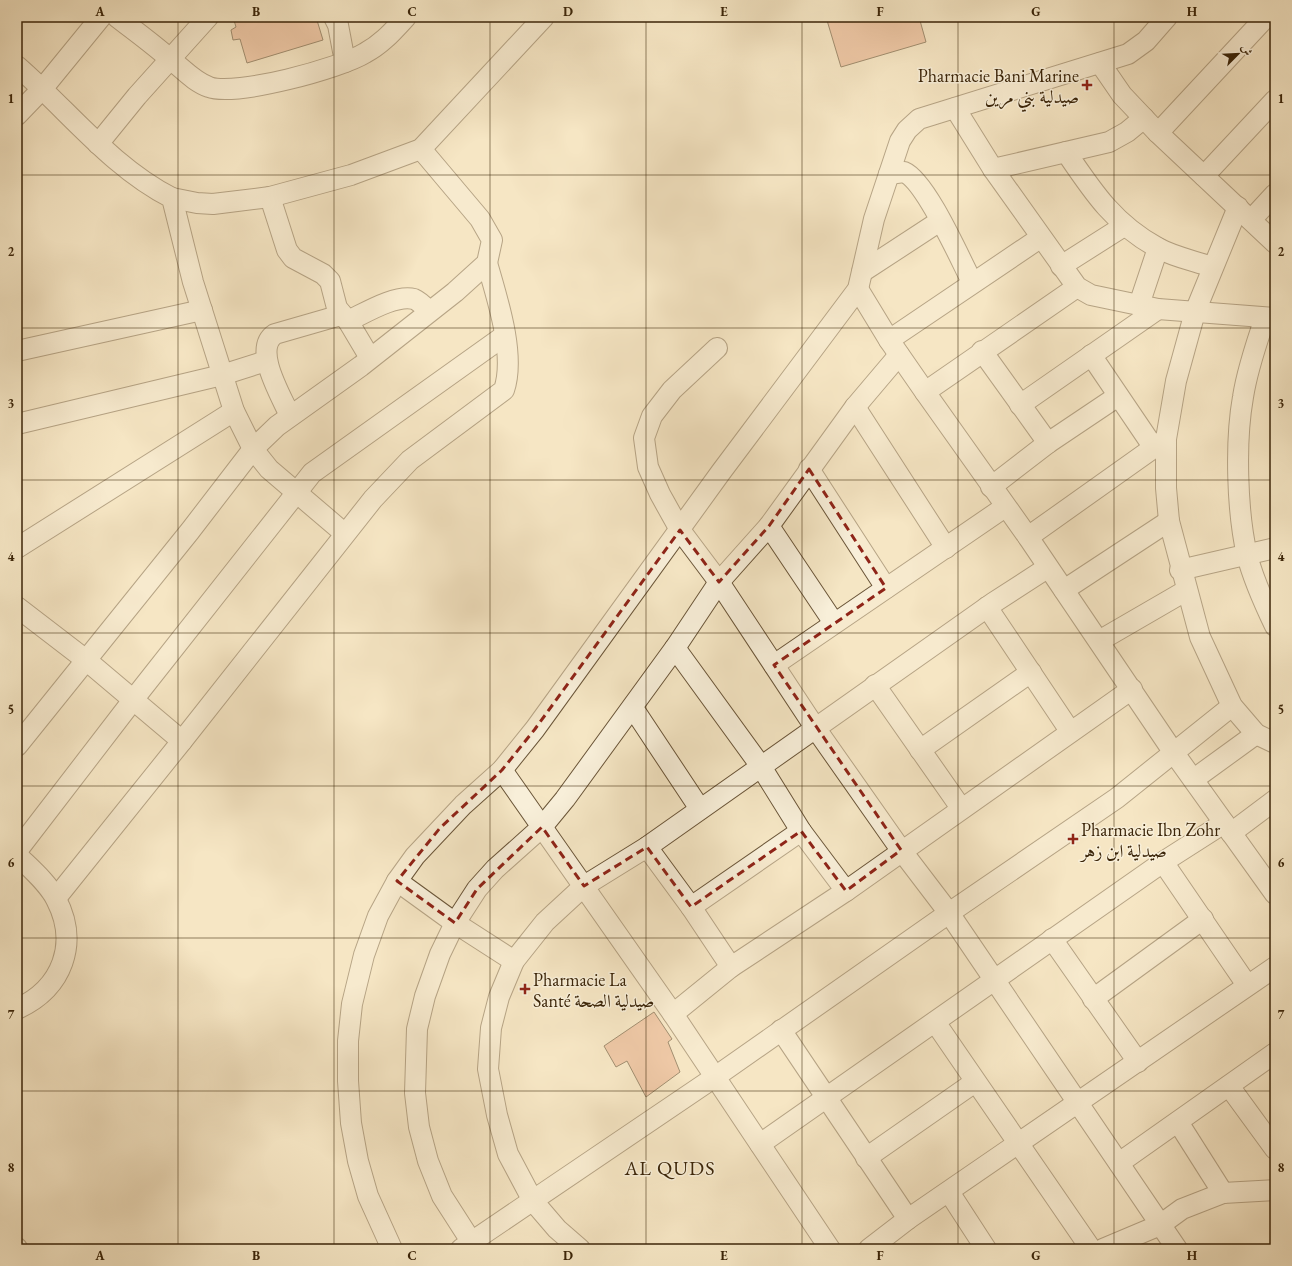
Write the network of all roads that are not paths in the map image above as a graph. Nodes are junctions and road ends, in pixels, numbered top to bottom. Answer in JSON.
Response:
{"nodes":[{"id":1,"x":101,"y":17,"type":"edge"},
{"id":2,"x":117,"y":17,"type":"edge"},
{"id":3,"x":208,"y":17,"type":"edge"},
{"id":4,"x":334,"y":17,"type":"edge"},
{"id":5,"x":406,"y":17,"type":"edge"},
{"id":6,"x":544,"y":17,"type":"edge"},
{"id":7,"x":1167,"y":17,"type":"edge"},
{"id":8,"x":1266,"y":17,"type":"edge"},
{"id":9,"x":170,"y":58,"type":"junction"},
{"id":10,"x":345,"y":62,"type":"junction"},
{"id":11,"x":1100,"y":63,"type":"junction"},
{"id":12,"x":17,"y":66,"type":"edge"},
{"id":13,"x":42,"y":88,"type":"junction"},
{"id":14,"x":1275,"y":100,"type":"edge"},
{"id":15,"x":955,"y":108,"type":"junction"},
{"id":16,"x":17,"y":115,"type":"edge"},
{"id":17,"x":1144,"y":118,"type":"junction"},
{"id":18,"x":1158,"y":133,"type":"junction"},
{"id":19,"x":98,"y":144,"type":"junction"},
{"id":20,"x":421,"y":149,"type":"junction"},
{"id":21,"x":1066,"y":152,"type":"junction"},
{"id":22,"x":993,"y":168,"type":"junction"},
{"id":23,"x":889,"y":174,"type":"junction"},
{"id":24,"x":1204,"y":176,"type":"junction"},
{"id":25,"x":1275,"y":194,"type":"edge"},
{"id":26,"x":270,"y":197,"type":"junction"},
{"id":27,"x":172,"y":198,"type":"junction"},
{"id":28,"x":1244,"y":213,"type":"junction"},
{"id":29,"x":940,"y":220,"type":"junction"},
{"id":30,"x":1124,"y":226,"type":"junction"},
{"id":31,"x":1040,"y":238,"type":"junction"},
{"id":32,"x":1275,"y":243,"type":"edge"},
{"id":33,"x":1158,"y":248,"type":"junction"},
{"id":34,"x":487,"y":263,"type":"junction"},
{"id":35,"x":1061,"y":266,"type":"junction"},
{"id":36,"x":1212,"y":267,"type":"junction"},
{"id":37,"x":860,"y":280,"type":"junction"},
{"id":38,"x":972,"y":282,"type":"junction"},
{"id":39,"x":1077,"y":287,"type":"junction"},
{"id":40,"x":1148,"y":307,"type":"junction"},
{"id":41,"x":202,"y":310,"type":"junction"},
{"id":42,"x":429,"y":311,"type":"junction"},
{"id":43,"x":1195,"y":312,"type":"junction"},
{"id":44,"x":345,"y":318,"type":"junction"},
{"id":45,"x":1270,"y":318,"type":"edge"},
{"id":46,"x":504,"y":336,"type":"junction"},
{"id":47,"x":717,"y":348,"type":"dead end"},
{"id":48,"x":894,"y":348,"type":"junction"},
{"id":49,"x":17,"y":351,"type":"edge"},
{"id":50,"x":982,"y":351,"type":"junction"},
{"id":51,"x":1091,"y":356,"type":"junction"},
{"id":52,"x":370,"y":358,"type":"junction"},
{"id":53,"x":266,"y":361,"type":"junction"},
{"id":54,"x":222,"y":375,"type":"junction"},
{"id":55,"x":924,"y":392,"type":"junction"},
{"id":56,"x":1118,"y":396,"type":"junction"},
{"id":57,"x":1020,"y":405,"type":"junction"},
{"id":58,"x":855,"y":407,"type":"junction"},
{"id":59,"x":234,"y":411,"type":"junction"},
{"id":60,"x":290,"y":416,"type":"junction"},
{"id":61,"x":17,"y":424,"type":"edge"},
{"id":62,"x":1048,"y":443,"type":"junction"},
{"id":63,"x":1160,"y":443,"type":"junction"},
{"id":64,"x":253,"y":449,"type":"junction"},
{"id":65,"x":809,"y":469,"type":"junction"},
{"id":66,"x":991,"y":487,"type":"junction"},
{"id":67,"x":297,"y":494,"type":"junction"},
{"id":68,"x":1005,"y":507,"type":"junction"},
{"id":69,"x":1168,"y":521,"type":"junction"},
{"id":70,"x":769,"y":526,"type":"junction"},
{"id":71,"x":680,"y":530,"type":"junction"},
{"id":72,"x":344,"y":534,"type":"junction"},
{"id":73,"x":1028,"y":537,"type":"junction"},
{"id":74,"x":17,"y":548,"type":"edge"},
{"id":75,"x":946,"y":548,"type":"junction"},
{"id":76,"x":1275,"y":548,"type":"edge"},
{"id":77,"x":1247,"y":555,"type":"junction"},
{"id":78,"x":1047,"y":568,"type":"junction"},
{"id":79,"x":1180,"y":570,"type":"junction"},
{"id":80,"x":719,"y":582,"type":"junction"},
{"id":81,"x":886,"y":588,"type":"junction"},
{"id":82,"x":1064,"y":590,"type":"junction"},
{"id":83,"x":1187,"y":590,"type":"junction"},
{"id":84,"x":17,"y":607,"type":"edge"},
{"id":85,"x":987,"y":607,"type":"junction"},
{"id":86,"x":834,"y":624,"type":"junction"},
{"id":87,"x":1275,"y":626,"type":"edge"},
{"id":88,"x":1099,"y":641,"type":"junction"},
{"id":89,"x":675,"y":648,"type":"junction"},
{"id":90,"x":86,"y":660,"type":"junction"},
{"id":91,"x":774,"y":665,"type":"junction"},
{"id":92,"x":1031,"y":672,"type":"junction"},
{"id":93,"x":875,"y":686,"type":"junction"},
{"id":94,"x":1132,"y":689,"type":"junction"},
{"id":95,"x":133,"y":700,"type":"junction"},
{"id":96,"x":1232,"y":706,"type":"junction"},
{"id":97,"x":633,"y":708,"type":"junction"},
{"id":98,"x":816,"y":729,"type":"junction"},
{"id":99,"x":1070,"y":730,"type":"junction"},
{"id":100,"x":1256,"y":734,"type":"junction"},
{"id":101,"x":182,"y":741,"type":"junction"},
{"id":102,"x":1275,"y":743,"type":"edge"},
{"id":103,"x":17,"y":746,"type":"edge"},
{"id":104,"x":920,"y":750,"type":"junction"},
{"id":105,"x":1174,"y":753,"type":"junction"},
{"id":106,"x":760,"y":766,"type":"junction"},
{"id":107,"x":502,"y":770,"type":"junction"},
{"id":108,"x":1194,"y":779,"type":"junction"},
{"id":109,"x":1275,"y":800,"type":"edge"},
{"id":110,"x":961,"y":808,"type":"junction"},
{"id":111,"x":700,"y":809,"type":"junction"},
{"id":112,"x":542,"y":827,"type":"junction"},
{"id":113,"x":1228,"y":828,"type":"junction"},
{"id":114,"x":801,"y":830,"type":"junction"},
{"id":115,"x":647,"y":847,"type":"junction"},
{"id":116,"x":901,"y":850,"type":"junction"},
{"id":117,"x":17,"y":851,"type":"edge"},
{"id":118,"x":17,"y":855,"type":"edge"},
{"id":119,"x":1163,"y":862,"type":"junction"},
{"id":120,"x":397,"y":882,"type":"junction"},
{"id":121,"x":584,"y":886,"type":"junction"},
{"id":122,"x":1273,"y":887,"type":"edge"},
{"id":123,"x":846,"y":891,"type":"junction"},
{"id":124,"x":56,"y":898,"type":"junction"},
{"id":125,"x":691,"y":907,"type":"junction"},
{"id":126,"x":949,"y":913,"type":"junction"},
{"id":127,"x":1203,"y":919,"type":"junction"},
{"id":128,"x":455,"y":923,"type":"junction"},
{"id":129,"x":1052,"y":939,"type":"junction"},
{"id":130,"x":514,"y":961,"type":"junction"},
{"id":131,"x":731,"y":967,"type":"junction"},
{"id":132,"x":1275,"y":967,"type":"edge"},
{"id":133,"x":994,"y":981,"type":"junction"},
{"id":134,"x":1247,"y":985,"type":"junction"},
{"id":135,"x":1093,"y":999,"type":"junction"},
{"id":136,"x":17,"y":1009,"type":"edge"},
{"id":137,"x":673,"y":1014,"type":"junction"},
{"id":138,"x":935,"y":1022,"type":"junction"},
{"id":139,"x":781,"y":1030,"type":"junction"},
{"id":140,"x":1275,"y":1054,"type":"edge"},
{"id":141,"x":1138,"y":1062,"type":"junction"},
{"id":142,"x":715,"y":1077,"type":"junction"},
{"id":143,"x":975,"y":1082,"type":"junction"},
{"id":144,"x":1229,"y":1086,"type":"junction"},
{"id":145,"x":825,"y":1097,"type":"junction"},
{"id":146,"x":1079,"y":1102,"type":"junction"},
{"id":147,"x":1178,"y":1122,"type":"junction"},
{"id":148,"x":760,"y":1144,"type":"junction"},
{"id":149,"x":1018,"y":1144,"type":"junction"},
{"id":150,"x":1275,"y":1148,"type":"edge"},
{"id":151,"x":866,"y":1158,"type":"junction"},
{"id":152,"x":1119,"y":1163,"type":"junction"},
{"id":153,"x":1275,"y":1190,"type":"edge"},
{"id":154,"x":949,"y":1192,"type":"junction"},
{"id":155,"x":1223,"y":1193,"type":"junction"},
{"id":156,"x":533,"y":1201,"type":"junction"},
{"id":157,"x":908,"y":1220,"type":"junction"},
{"id":158,"x":1160,"y":1225,"type":"junction"},
{"id":159,"x":469,"y":1247,"type":"edge"},
{"id":160,"x":392,"y":1249,"type":"edge"},
{"id":161,"x":580,"y":1249,"type":"edge"},
{"id":162,"x":830,"y":1249,"type":"edge"},
{"id":163,"x":869,"y":1249,"type":"edge"},
{"id":164,"x":986,"y":1249,"type":"edge"},
{"id":165,"x":1091,"y":1249,"type":"edge"},
{"id":166,"x":1103,"y":1249,"type":"edge"},
{"id":167,"x":1177,"y":1249,"type":"edge"}],
"edges":[{"from":1,"to":13,"type":"street"},
{"from":2,"to":9,"type":"street"},
{"from":3,"to":9,"type":"street"},
{"from":4,"to":10,"type":"street"},
{"from":5,"to":10,"type":"street"},
{"from":6,"to":20,"type":"street"},
{"from":7,"to":11,"type":"street"},
{"from":8,"to":18,"type":"street"},
{"from":9,"to":10,"type":"street"},
{"from":9,"to":19,"type":"street"},
{"from":11,"to":15,"type":"street"},
{"from":11,"to":17,"type":"street"},
{"from":12,"to":13,"type":"street"},
{"from":13,"to":16,"type":"street"},
{"from":13,"to":19,"type":"street"},
{"from":14,"to":24,"type":"street"},
{"from":15,"to":22,"type":"street"},
{"from":15,"to":23,"type":"street"},
{"from":17,"to":18,"type":"street"},
{"from":17,"to":21,"type":"street"},
{"from":18,"to":24,"type":"street"},
{"from":19,"to":27,"type":"street"},
{"from":20,"to":26,"type":"street"},
{"from":20,"to":34,"type":"street"},
{"from":21,"to":22,"type":"street"},
{"from":21,"to":30,"type":"street"},
{"from":22,"to":31,"type":"street"},
{"from":23,"to":29,"type":"street"},
{"from":23,"to":37,"type":"street"},
{"from":24,"to":28,"type":"street"},
{"from":25,"to":28,"type":"street"},
{"from":26,"to":27,"type":"street"},
{"from":26,"to":44,"type":"street"},
{"from":27,"to":41,"type":"street"},
{"from":28,"to":32,"type":"street"},
{"from":28,"to":36,"type":"street"},
{"from":29,"to":37,"type":"street"},
{"from":29,"to":38,"type":"street"},
{"from":30,"to":33,"type":"street"},
{"from":30,"to":35,"type":"street"},
{"from":31,"to":35,"type":"street"},
{"from":31,"to":38,"type":"street"},
{"from":33,"to":36,"type":"street"},
{"from":33,"to":40,"type":"street"},
{"from":34,"to":42,"type":"street"},
{"from":34,"to":46,"type":"street"},
{"from":35,"to":39,"type":"street"},
{"from":36,"to":43,"type":"street"},
{"from":37,"to":48,"type":"street"},
{"from":37,"to":71,"type":"street"},
{"from":38,"to":48,"type":"street"},
{"from":39,"to":40,"type":"street"},
{"from":39,"to":50,"type":"street"},
{"from":40,"to":43,"type":"street"},
{"from":40,"to":51,"type":"street"},
{"from":41,"to":49,"type":"street"},
{"from":41,"to":54,"type":"street"},
{"from":42,"to":44,"type":"street"},
{"from":42,"to":52,"type":"street"},
{"from":43,"to":45,"type":"street"},
{"from":43,"to":63,"type":"street"},
{"from":44,"to":52,"type":"street"},
{"from":44,"to":53,"type":"street"},
{"from":45,"to":77,"type":"street"},
{"from":46,"to":67,"type":"street"},
{"from":46,"to":72,"type":"street"},
{"from":47,"to":71,"type":"street"},
{"from":48,"to":55,"type":"street"},
{"from":48,"to":58,"type":"street"},
{"from":50,"to":55,"type":"street"},
{"from":50,"to":57,"type":"street"},
{"from":51,"to":56,"type":"street"},
{"from":51,"to":57,"type":"street"},
{"from":52,"to":60,"type":"street"},
{"from":53,"to":54,"type":"street"},
{"from":53,"to":60,"type":"street"},
{"from":54,"to":59,"type":"street"},
{"from":54,"to":61,"type":"street"},
{"from":55,"to":66,"type":"street"},
{"from":56,"to":62,"type":"street"},
{"from":56,"to":63,"type":"street"},
{"from":57,"to":62,"type":"street"},
{"from":58,"to":65,"type":"street"},
{"from":58,"to":75,"type":"street"},
{"from":59,"to":64,"type":"street"},
{"from":59,"to":74,"type":"street"},
{"from":60,"to":64,"type":"street"},
{"from":62,"to":66,"type":"street"},
{"from":63,"to":69,"type":"street"},
{"from":63,"to":73,"type":"street"},
{"from":64,"to":67,"type":"street"},
{"from":64,"to":90,"type":"street"},
{"from":65,"to":70,"type":"street"},
{"from":65,"to":81,"type":"street"},
{"from":66,"to":68,"type":"street"},
{"from":67,"to":72,"type":"street"},
{"from":67,"to":95,"type":"street"},
{"from":68,"to":73,"type":"street"},
{"from":68,"to":75,"type":"street"},
{"from":69,"to":79,"type":"street"},
{"from":69,"to":82,"type":"street"},
{"from":70,"to":80,"type":"street"},
{"from":70,"to":86,"type":"street"},
{"from":71,"to":80,"type":"street"},
{"from":71,"to":107,"type":"street"},
{"from":72,"to":101,"type":"street"},
{"from":73,"to":78,"type":"street"},
{"from":75,"to":81,"type":"street"},
{"from":76,"to":77,"type":"street"},
{"from":77,"to":79,"type":"street"},
{"from":77,"to":87,"type":"street"},
{"from":78,"to":82,"type":"street"},
{"from":78,"to":85,"type":"street"},
{"from":79,"to":83,"type":"street"},
{"from":80,"to":89,"type":"street"},
{"from":80,"to":91,"type":"street"},
{"from":81,"to":86,"type":"street"},
{"from":82,"to":88,"type":"street"},
{"from":83,"to":88,"type":"street"},
{"from":83,"to":96,"type":"street"},
{"from":84,"to":90,"type":"street"},
{"from":85,"to":92,"type":"street"},
{"from":85,"to":93,"type":"street"},
{"from":86,"to":91,"type":"street"},
{"from":88,"to":94,"type":"street"},
{"from":89,"to":97,"type":"street"},
{"from":89,"to":106,"type":"street"},
{"from":90,"to":95,"type":"street"},
{"from":90,"to":103,"type":"street"},
{"from":91,"to":98,"type":"street"},
{"from":92,"to":99,"type":"street"},
{"from":92,"to":104,"type":"street"},
{"from":93,"to":98,"type":"street"},
{"from":93,"to":104,"type":"street"},
{"from":94,"to":99,"type":"street"},
{"from":94,"to":105,"type":"street"},
{"from":95,"to":101,"type":"street"},
{"from":95,"to":117,"type":"street"},
{"from":96,"to":100,"type":"street"},
{"from":96,"to":105,"type":"street"},
{"from":97,"to":111,"type":"street"},
{"from":97,"to":112,"type":"street"},
{"from":98,"to":106,"type":"street"},
{"from":98,"to":116,"type":"street"},
{"from":99,"to":110,"type":"street"},
{"from":100,"to":102,"type":"street"},
{"from":100,"to":108,"type":"street"},
{"from":101,"to":124,"type":"street"},
{"from":104,"to":110,"type":"street"},
{"from":105,"to":108,"type":"street"},
{"from":105,"to":126,"type":"street"},
{"from":106,"to":111,"type":"street"},
{"from":106,"to":114,"type":"street"},
{"from":107,"to":112,"type":"street"},
{"from":107,"to":120,"type":"street"},
{"from":108,"to":113,"type":"street"},
{"from":109,"to":113,"type":"street"},
{"from":110,"to":116,"type":"street"},
{"from":111,"to":115,"type":"street"},
{"from":112,"to":121,"type":"street"},
{"from":112,"to":128,"type":"street"},
{"from":113,"to":119,"type":"street"},
{"from":113,"to":122,"type":"street"},
{"from":114,"to":123,"type":"street"},
{"from":114,"to":125,"type":"street"},
{"from":115,"to":121,"type":"street"},
{"from":115,"to":125,"type":"street"},
{"from":116,"to":123,"type":"street"},
{"from":116,"to":126,"type":"street"},
{"from":118,"to":124,"type":"street"},
{"from":119,"to":127,"type":"street"},
{"from":119,"to":129,"type":"street"},
{"from":120,"to":128,"type":"street"},
{"from":120,"to":160,"type":"street"},
{"from":121,"to":130,"type":"street"},
{"from":121,"to":137,"type":"street"},
{"from":123,"to":131,"type":"street"},
{"from":124,"to":136,"type":"street"},
{"from":125,"to":131,"type":"street"},
{"from":126,"to":133,"type":"street"},
{"from":126,"to":139,"type":"street"},
{"from":127,"to":134,"type":"street"},
{"from":127,"to":135,"type":"street"},
{"from":128,"to":130,"type":"street"},
{"from":128,"to":159,"type":"street"},
{"from":129,"to":133,"type":"street"},
{"from":129,"to":135,"type":"street"},
{"from":130,"to":156,"type":"street"},
{"from":131,"to":137,"type":"street"},
{"from":132,"to":134,"type":"street"},
{"from":133,"to":138,"type":"street"},
{"from":133,"to":146,"type":"street"},
{"from":134,"to":141,"type":"street"},
{"from":135,"to":141,"type":"street"},
{"from":137,"to":142,"type":"street"},
{"from":138,"to":143,"type":"street"},
{"from":138,"to":145,"type":"street"},
{"from":139,"to":142,"type":"street"},
{"from":139,"to":145,"type":"street"},
{"from":140,"to":144,"type":"street"},
{"from":141,"to":146,"type":"street"},
{"from":142,"to":148,"type":"street"},
{"from":142,"to":156,"type":"street"},
{"from":143,"to":149,"type":"street"},
{"from":143,"to":151,"type":"street"},
{"from":144,"to":147,"type":"street"},
{"from":144,"to":150,"type":"street"},
{"from":145,"to":148,"type":"street"},
{"from":145,"to":151,"type":"street"},
{"from":146,"to":149,"type":"street"},
{"from":146,"to":152,"type":"street"},
{"from":147,"to":152,"type":"street"},
{"from":147,"to":155,"type":"street"},
{"from":148,"to":162,"type":"street"},
{"from":149,"to":154,"type":"street"},
{"from":149,"to":165,"type":"street"},
{"from":151,"to":157,"type":"street"},
{"from":152,"to":158,"type":"street"},
{"from":153,"to":155,"type":"street"},
{"from":154,"to":157,"type":"street"},
{"from":154,"to":164,"type":"street"},
{"from":155,"to":158,"type":"street"},
{"from":156,"to":159,"type":"street"},
{"from":156,"to":161,"type":"street"},
{"from":157,"to":163,"type":"street"},
{"from":158,"to":166,"type":"street"},
{"from":158,"to":167,"type":"street"}]}
